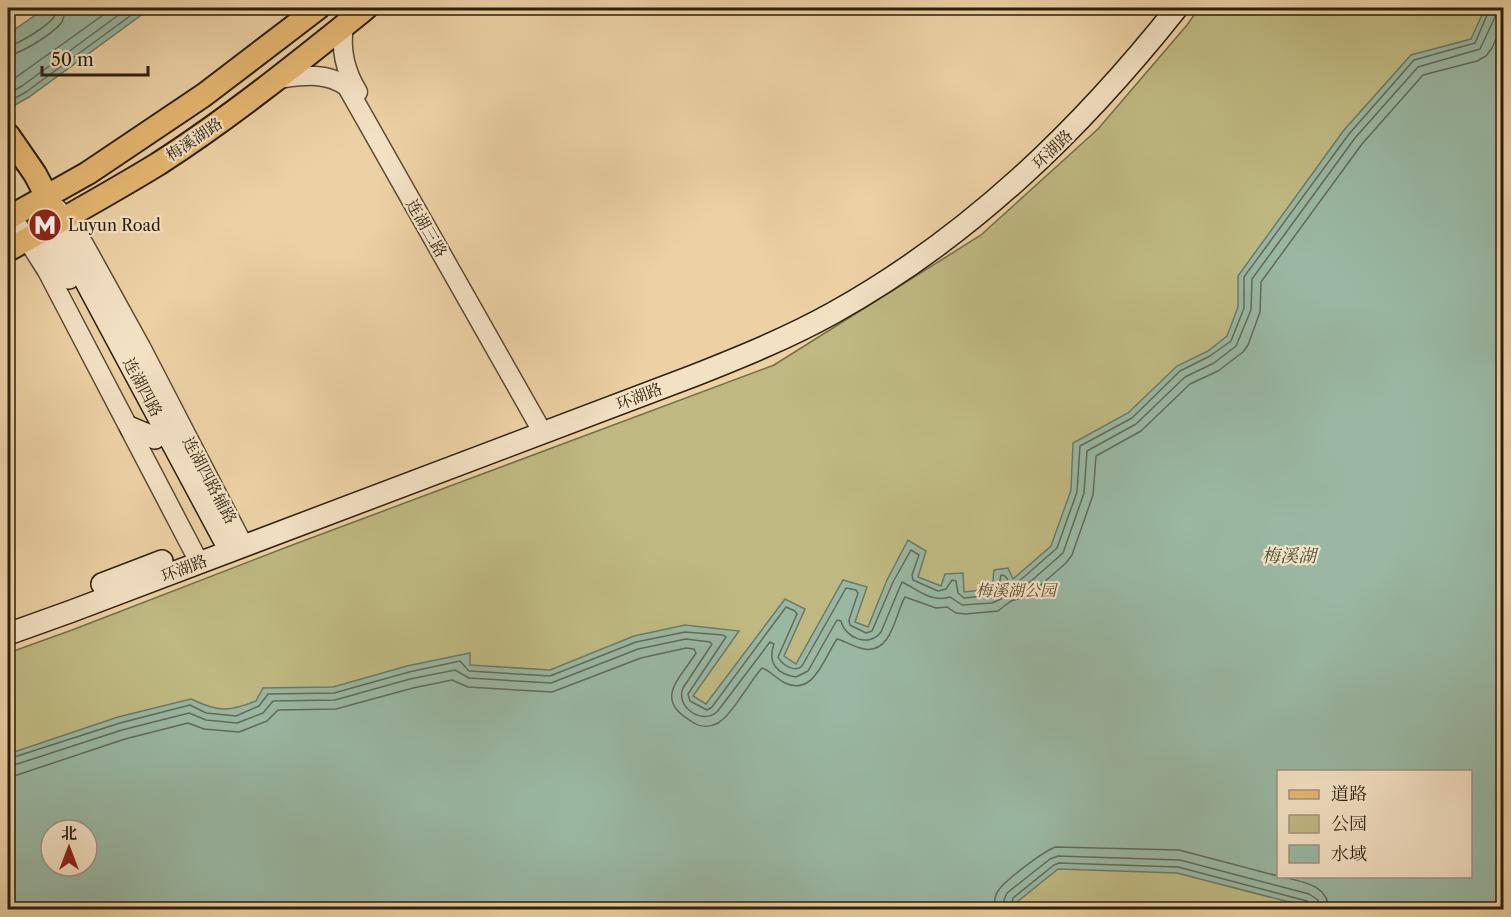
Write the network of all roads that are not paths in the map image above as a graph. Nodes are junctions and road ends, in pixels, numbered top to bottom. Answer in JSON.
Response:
{"nodes":[{"id":1,"x":318,"y":8,"type":"edge"},
{"id":2,"x":366,"y":8,"type":"edge"},
{"id":3,"x":1161,"y":8,"type":"edge"},
{"id":4,"x":1177,"y":8,"type":"edge"},
{"id":5,"x":344,"y":26,"type":"junction"},
{"id":6,"x":277,"y":79,"type":"junction"},
{"id":7,"x":8,"y":135,"type":"edge"},
{"id":8,"x":48,"y":197,"type":"junction"},
{"id":9,"x":9,"y":214,"type":"edge"},
{"id":10,"x":62,"y":220,"type":"junction"},
{"id":11,"x":31,"y":237,"type":"junction"},
{"id":12,"x":8,"y":250,"type":"edge"},
{"id":13,"x":120,"y":310,"type":"junction"},
{"id":14,"x":118,"y":341,"type":"junction"},
{"id":15,"x":543,"y":426,"type":"junction"},
{"id":16,"x":131,"y":428,"type":"junction"},
{"id":17,"x":155,"y":438,"type":"junction"},
{"id":18,"x":220,"y":547,"type":"junction"},
{"id":19,"x":8,"y":619,"type":"edge"},
{"id":20,"x":8,"y":634,"type":"edge"}],
"edges":[{"from":1,"to":8,"type":"main road","name":"梅溪湖路"},
{"from":2,"to":5,"type":"main road","name":"梅溪湖路"},
{"from":3,"to":15,"type":"main road","name":"环湖路"},
{"from":4,"to":15,"type":"main road","name":"环湖路"},
{"from":5,"to":6,"type":"main road","name":"梅溪湖路"},
{"from":5,"to":15,"type":"street","name":"连湖三路"},
{"from":6,"to":10,"type":"main road","name":"梅溪湖路"},
{"from":6,"to":15,"type":"street","name":"连湖三路"},
{"from":7,"to":8,"type":"main road"},
{"from":8,"to":9,"type":"main road","name":"梅溪湖路"},
{"from":8,"to":10,"type":"main road"},
{"from":9,"to":11,"type":"main road"},
{"from":10,"to":11,"type":"main road","name":"梅溪湖路"},
{"from":10,"to":13,"type":"street","name":"连湖四路辅路"},
{"from":10,"to":14,"type":"main road","name":"连湖四路"},
{"from":11,"to":12,"type":"main road","name":"梅溪湖路"},
{"from":11,"to":16,"type":"street"},
{"from":11,"to":17,"type":"main road","name":"连湖四路"},
{"from":13,"to":14,"type":"main road"},
{"from":13,"to":18,"type":"street","name":"连湖四路辅路"},
{"from":14,"to":18,"type":"main road","name":"连湖四路"},
{"from":15,"to":18,"type":"main road","name":"环湖路"},
{"from":16,"to":17,"type":"main road"},
{"from":16,"to":18,"type":"street"},
{"from":17,"to":18,"type":"main road","name":"连湖四路"},
{"from":18,"to":19,"type":"main road","name":"环湖路"},
{"from":18,"to":20,"type":"main road","name":"环湖路"}]}
